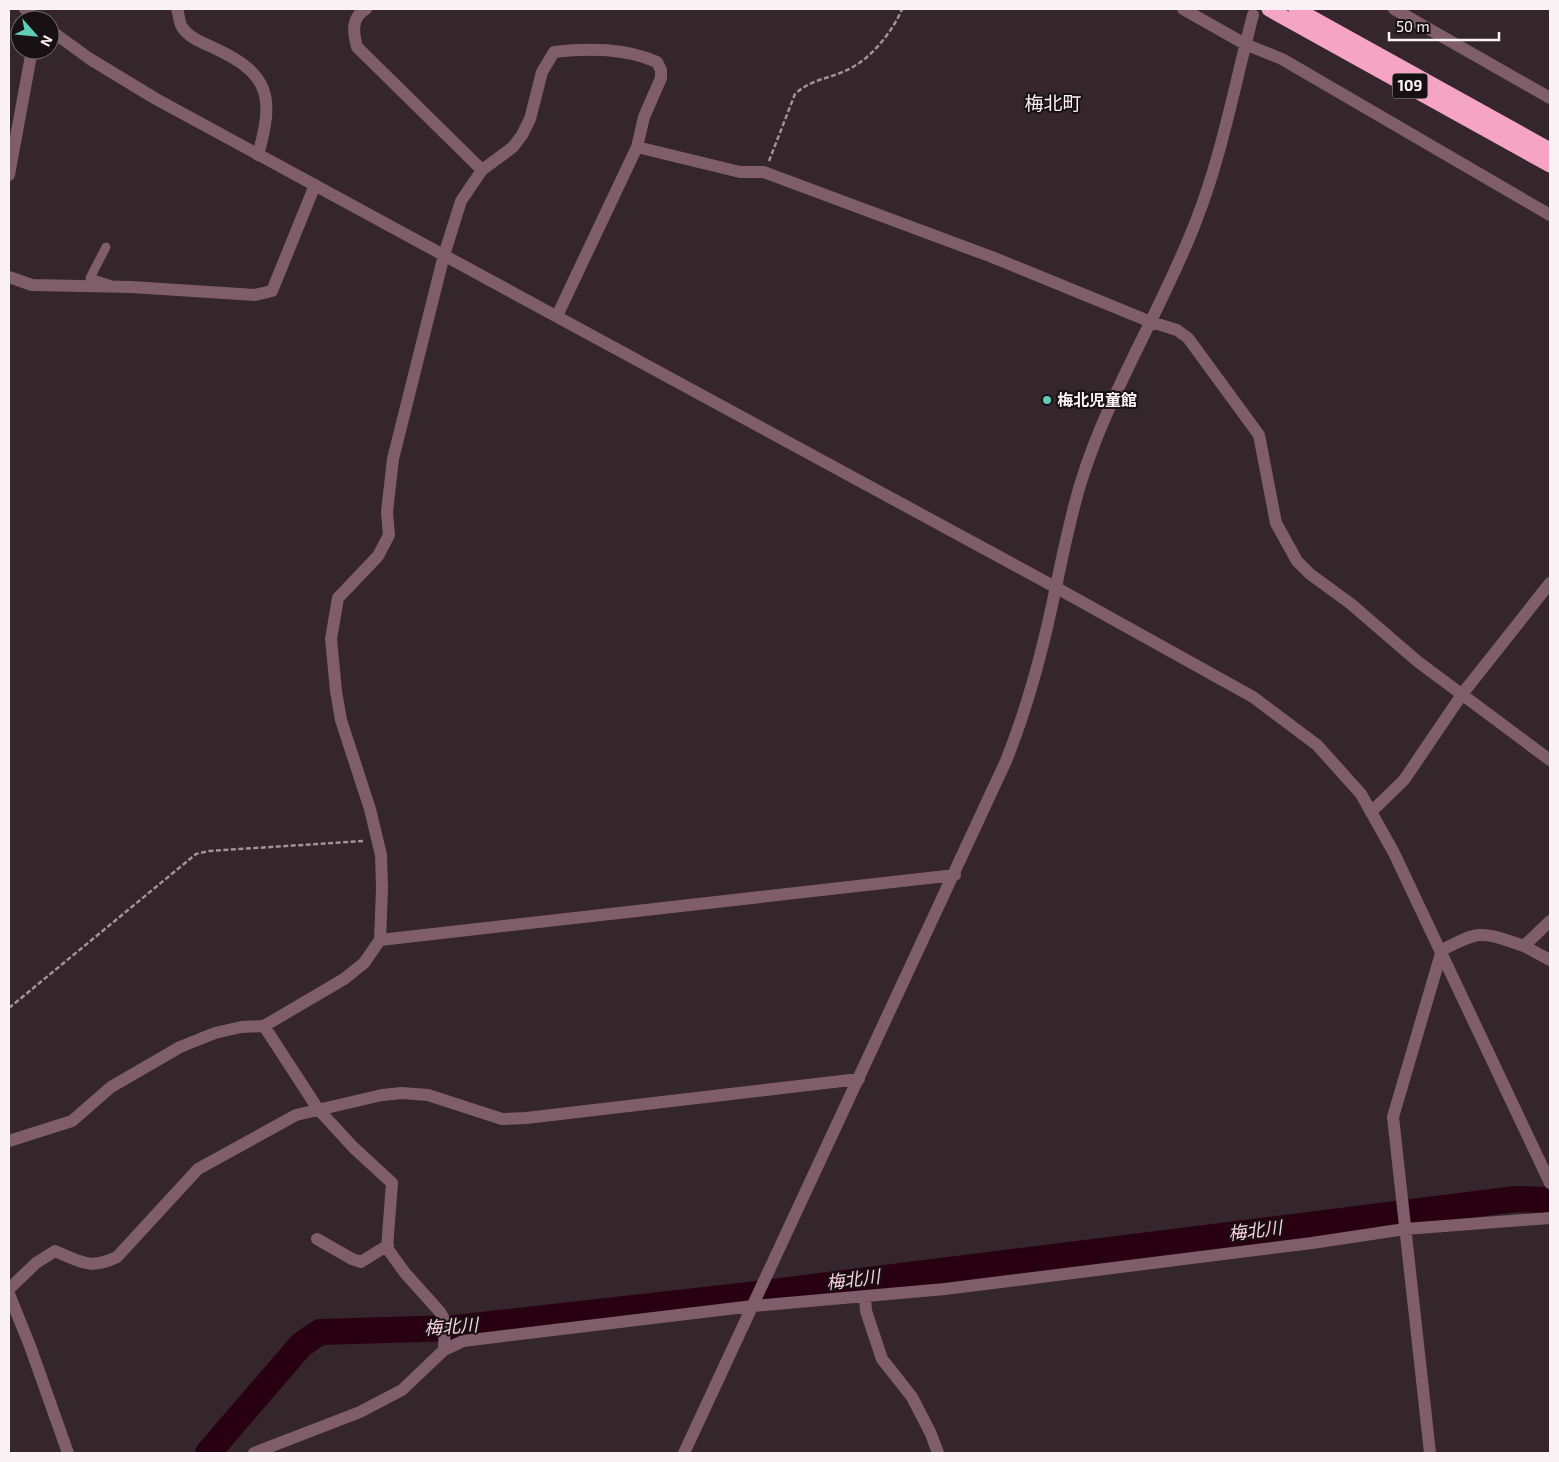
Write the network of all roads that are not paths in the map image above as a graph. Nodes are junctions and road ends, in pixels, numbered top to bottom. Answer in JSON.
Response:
{"nodes":[{"id":1,"x":178,"y":9,"type":"edge"},
{"id":2,"x":366,"y":9,"type":"edge"},
{"id":3,"x":1183,"y":9,"type":"edge"},
{"id":4,"x":1269,"y":9,"type":"edge"},
{"id":5,"x":1296,"y":9,"type":"edge"},
{"id":6,"x":1394,"y":9,"type":"edge"},
{"id":7,"x":1253,"y":15,"type":"dead end"},
{"id":8,"x":60,"y":37,"type":"edge"},
{"id":9,"x":1245,"y":44,"type":"junction"},
{"id":10,"x":30,"y":60,"type":"edge"},
{"id":11,"x":1550,"y":98,"type":"edge"},
{"id":12,"x":637,"y":147,"type":"junction"},
{"id":13,"x":1550,"y":150,"type":"edge"},
{"id":14,"x":258,"y":155,"type":"junction"},
{"id":15,"x":1550,"y":165,"type":"edge"},
{"id":16,"x":482,"y":170,"type":"junction"},
{"id":17,"x":9,"y":175,"type":"edge"},
{"id":18,"x":316,"y":185,"type":"junction"},
{"id":19,"x":1550,"y":215,"type":"edge"},
{"id":20,"x":106,"y":247,"type":"dead end"},
{"id":21,"x":444,"y":255,"type":"junction"},
{"id":22,"x":9,"y":278,"type":"edge"},
{"id":23,"x":118,"y":287,"type":"junction"},
{"id":24,"x":557,"y":316,"type":"junction"},
{"id":25,"x":1151,"y":322,"type":"junction"},
{"id":26,"x":1550,"y":583,"type":"edge"},
{"id":27,"x":1055,"y":587,"type":"junction"},
{"id":28,"x":1463,"y":693,"type":"junction"},
{"id":29,"x":1550,"y":760,"type":"edge"},
{"id":30,"x":1371,"y":812,"type":"junction"},
{"id":31,"x":955,"y":875,"type":"junction"},
{"id":32,"x":1550,"y":921,"type":"edge"},
{"id":33,"x":380,"y":940,"type":"junction"},
{"id":34,"x":1524,"y":946,"type":"junction"},
{"id":35,"x":1442,"y":950,"type":"junction"},
{"id":36,"x":1550,"y":960,"type":"edge"},
{"id":37,"x":264,"y":1026,"type":"junction"},
{"id":38,"x":859,"y":1079,"type":"junction"},
{"id":39,"x":318,"y":1109,"type":"junction"},
{"id":40,"x":9,"y":1142,"type":"edge"},
{"id":41,"x":1550,"y":1181,"type":"edge"},
{"id":42,"x":1550,"y":1218,"type":"edge"},
{"id":43,"x":1405,"y":1229,"type":"junction"},
{"id":44,"x":317,"y":1239,"type":"dead end"},
{"id":45,"x":388,"y":1245,"type":"junction"},
{"id":46,"x":9,"y":1288,"type":"edge"},
{"id":47,"x":9,"y":1294,"type":"edge"},
{"id":48,"x":865,"y":1298,"type":"junction"},
{"id":49,"x":753,"y":1306,"type":"junction"},
{"id":50,"x":445,"y":1345,"type":"junction"},
{"id":51,"x":68,"y":1453,"type":"edge"},
{"id":52,"x":254,"y":1453,"type":"edge"},
{"id":53,"x":684,"y":1453,"type":"edge"},
{"id":54,"x":938,"y":1453,"type":"edge"},
{"id":55,"x":1430,"y":1453,"type":"edge"}],
"edges":[{"from":1,"to":14,"type":"street"},
{"from":2,"to":16,"type":"street"},
{"from":3,"to":9,"type":"street"},
{"from":4,"to":15,"type":"highway","number":"109"},
{"from":5,"to":13,"type":"highway","number":"109"},
{"from":6,"to":11,"type":"street"},
{"from":7,"to":9,"type":"street"},
{"from":8,"to":14,"type":"street"},
{"from":9,"to":19,"type":"street"},
{"from":9,"to":25,"type":"street"},
{"from":10,"to":17,"type":"street"},
{"from":12,"to":16,"type":"street"},
{"from":12,"to":24,"type":"street"},
{"from":12,"to":25,"type":"street"},
{"from":14,"to":18,"type":"street"},
{"from":16,"to":21,"type":"street"},
{"from":18,"to":21,"type":"street"},
{"from":18,"to":23,"type":"street"},
{"from":20,"to":23,"type":"lane"},
{"from":21,"to":24,"type":"street"},
{"from":21,"to":33,"type":"street"},
{"from":22,"to":23,"type":"street"},
{"from":24,"to":27,"type":"street"},
{"from":25,"to":27,"type":"street"},
{"from":25,"to":28,"type":"street"},
{"from":26,"to":28,"type":"street"},
{"from":27,"to":30,"type":"street"},
{"from":27,"to":31,"type":"street"},
{"from":28,"to":29,"type":"street"},
{"from":28,"to":30,"type":"street"},
{"from":30,"to":35,"type":"street"},
{"from":31,"to":33,"type":"street"},
{"from":31,"to":38,"type":"street"},
{"from":32,"to":34,"type":"street"},
{"from":33,"to":37,"type":"street"},
{"from":34,"to":35,"type":"street"},
{"from":34,"to":36,"type":"street"},
{"from":35,"to":41,"type":"street"},
{"from":35,"to":43,"type":"street"},
{"from":37,"to":39,"type":"street"},
{"from":37,"to":40,"type":"street"},
{"from":38,"to":39,"type":"street"},
{"from":38,"to":49,"type":"street"},
{"from":39,"to":45,"type":"street"},
{"from":39,"to":46,"type":"street"},
{"from":42,"to":43,"type":"street"},
{"from":43,"to":48,"type":"street"},
{"from":43,"to":55,"type":"street"},
{"from":44,"to":45,"type":"street"},
{"from":45,"to":50,"type":"street"},
{"from":47,"to":51,"type":"street"},
{"from":48,"to":49,"type":"street"},
{"from":48,"to":54,"type":"street"},
{"from":49,"to":50,"type":"street"},
{"from":49,"to":53,"type":"street"},
{"from":50,"to":52,"type":"street"}]}
